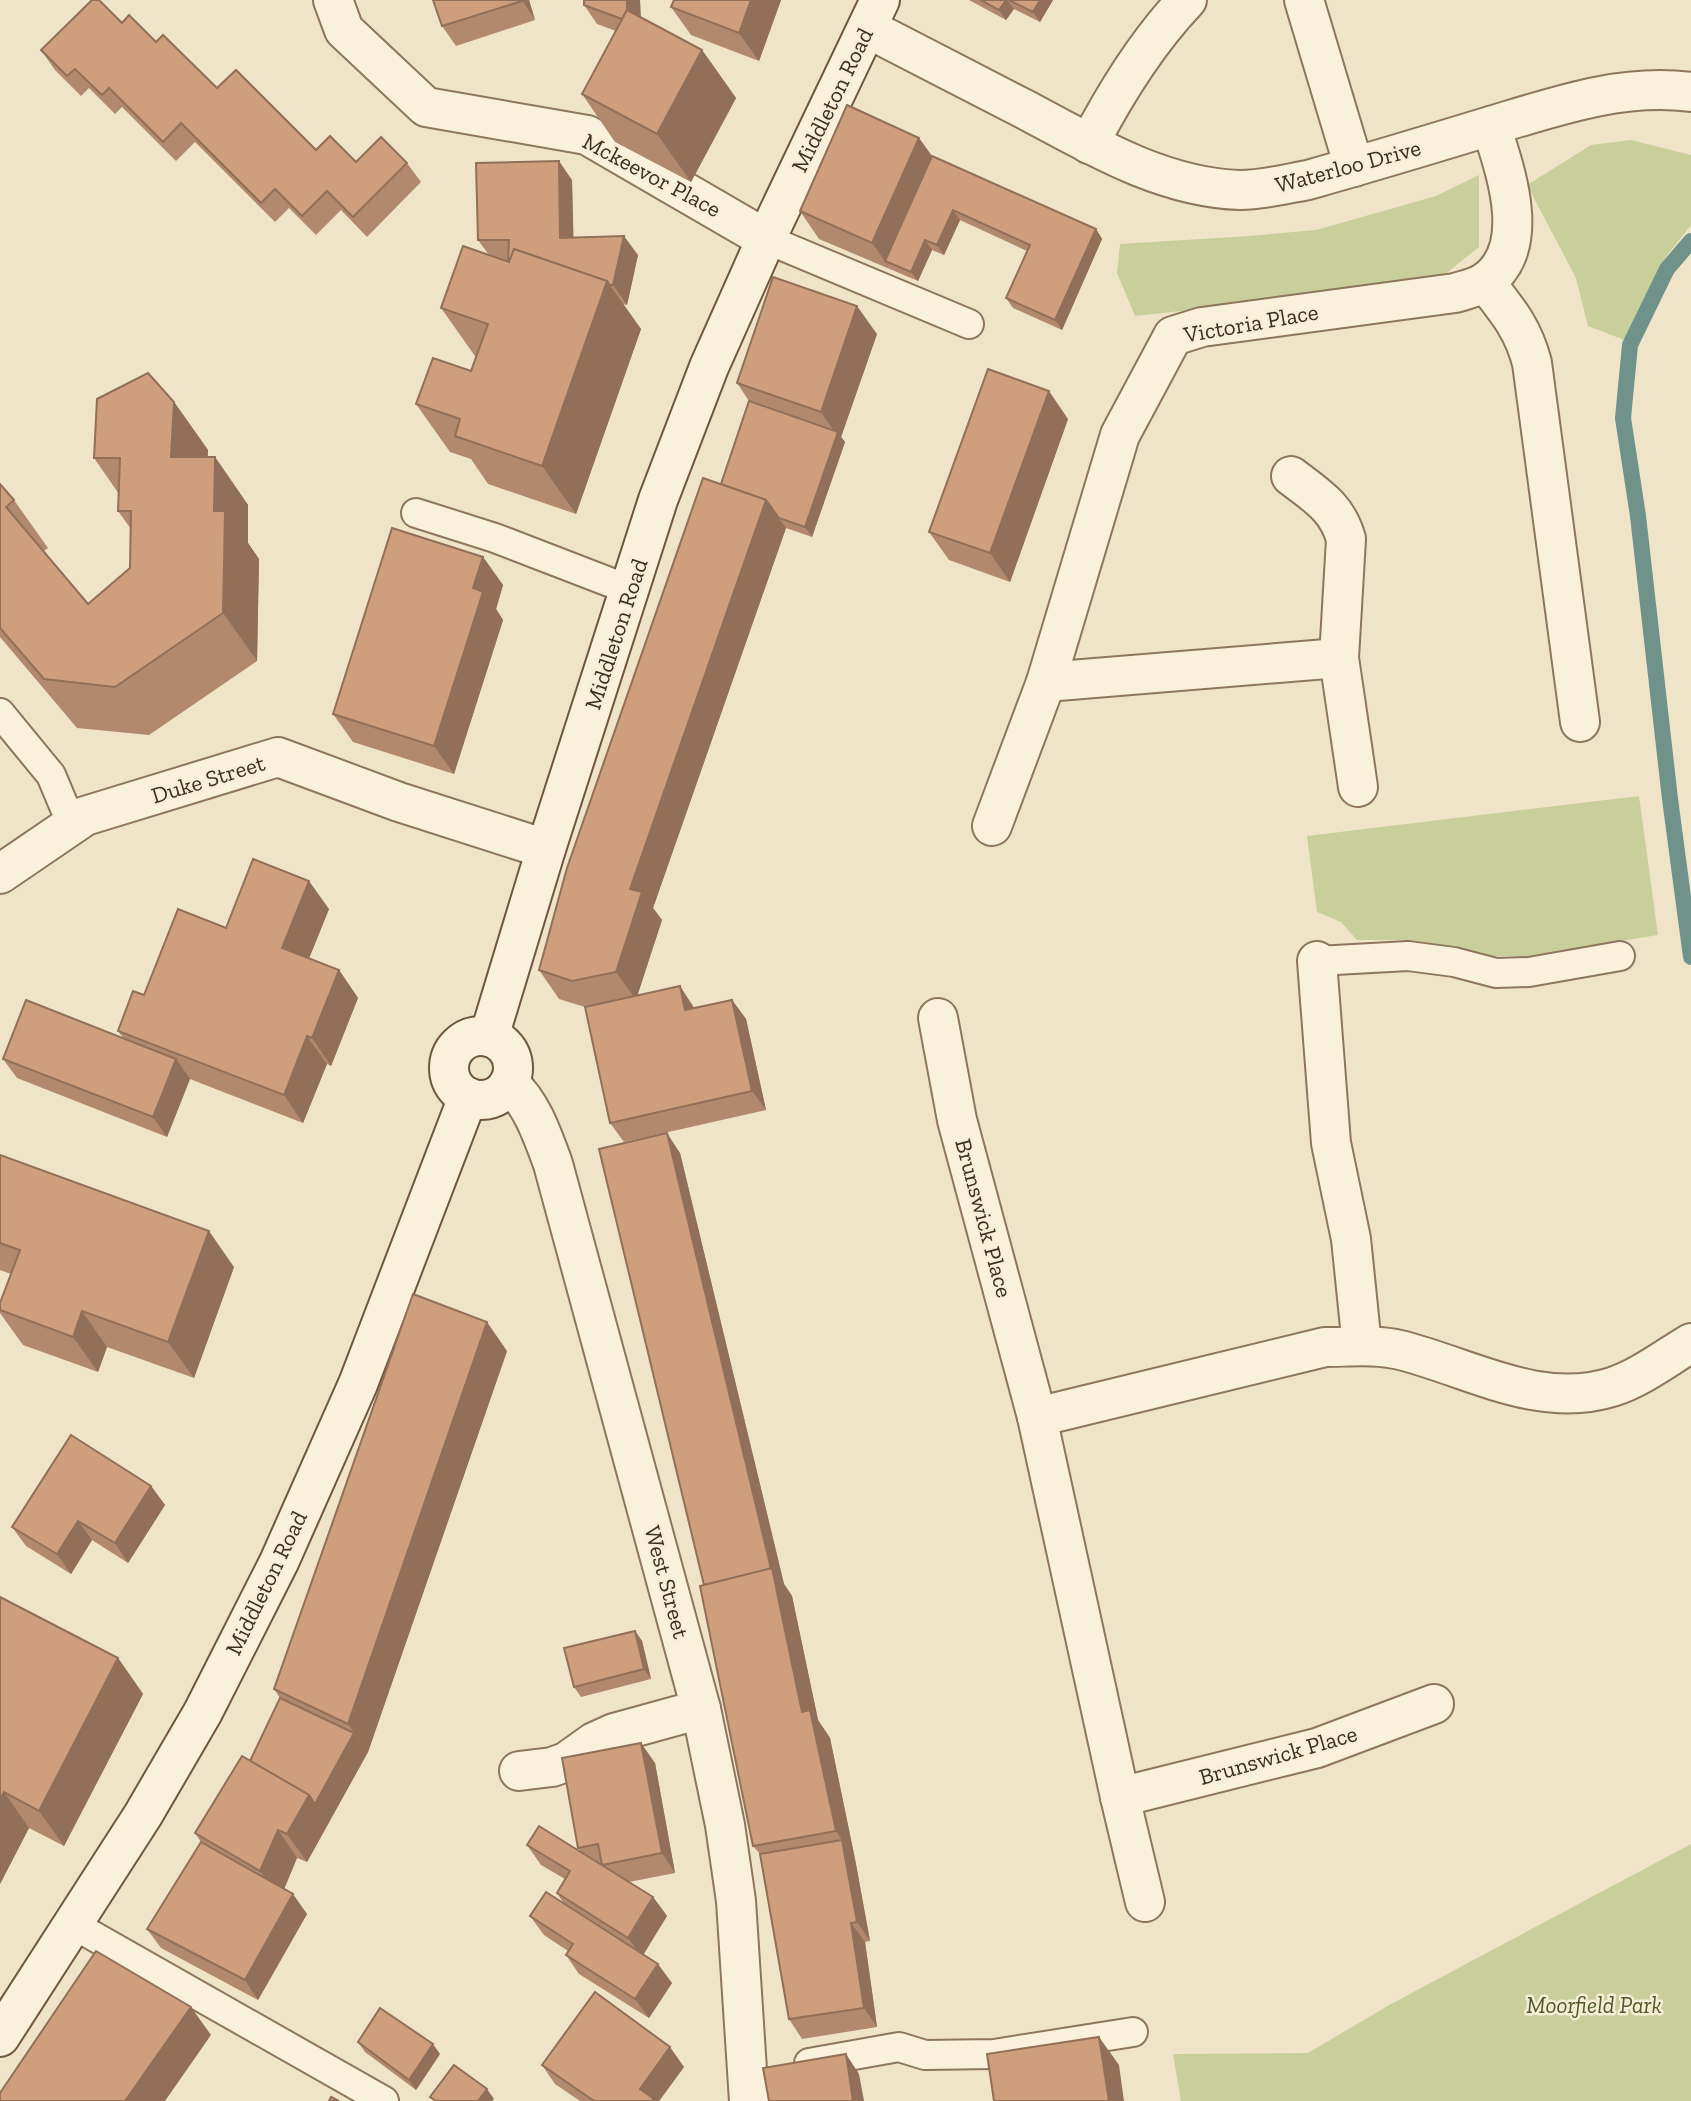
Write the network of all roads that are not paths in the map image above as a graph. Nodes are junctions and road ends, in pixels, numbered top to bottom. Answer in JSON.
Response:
{"nodes":[{"id":1,"x":333,"y":0,"type":"edge"},
{"id":2,"x":1187,"y":0,"type":"edge"},
{"id":3,"x":1304,"y":0,"type":"edge"},
{"id":4,"x":874,"y":14,"type":"edge"},
{"id":5,"x":1691,"y":92,"type":"edge"},
{"id":6,"x":1491,"y":126,"type":"junction"},
{"id":7,"x":1089,"y":144,"type":"junction"},
{"id":8,"x":1354,"y":167,"type":"junction"},
{"id":9,"x":766,"y":239,"type":"junction"},
{"id":10,"x":1485,"y":282,"type":"junction"},
{"id":11,"x":968,"y":324,"type":"dead end"},
{"id":12,"x":1292,"y":476,"type":"dead end"},
{"id":13,"x":416,"y":513,"type":"dead end"},
{"id":14,"x":630,"y":590,"type":"junction"},
{"id":15,"x":1339,"y":658,"type":"junction"},
{"id":16,"x":1046,"y":682,"type":"junction"},
{"id":17,"x":0,"y":713,"type":"edge"},
{"id":18,"x":1580,"y":722,"type":"dead end"},
{"id":19,"x":1358,"y":787,"type":"dead end"},
{"id":20,"x":72,"y":825,"type":"junction"},
{"id":21,"x":992,"y":826,"type":"dead end"},
{"id":22,"x":546,"y":849,"type":"junction"},
{"id":23,"x":0,"y":874,"type":"edge"},
{"id":24,"x":1620,"y":956,"type":"dead end"},
{"id":25,"x":1317,"y":961,"type":"joint"},
{"id":26,"x":938,"y":1018,"type":"dead end"},
{"id":27,"x":489,"y":1037,"type":"junction"},
{"id":28,"x":509,"y":1083,"type":"junction"},
{"id":29,"x":468,"y":1097,"type":"junction"},
{"id":30,"x":1691,"y":1343,"type":"edge"},
{"id":31,"x":1362,"y":1346,"type":"junction"},
{"id":32,"x":1037,"y":1417,"type":"junction"},
{"id":33,"x":1434,"y":1704,"type":"dead end"},
{"id":34,"x":701,"y":1709,"type":"junction"},
{"id":35,"x":519,"y":1771,"type":"dead end"},
{"id":36,"x":1120,"y":1797,"type":"junction"},
{"id":37,"x":1145,"y":1902,"type":"dead end"},
{"id":38,"x":74,"y":1925,"type":"junction"},
{"id":39,"x":1133,"y":2032,"type":"dead end"},
{"id":40,"x":0,"y":2037,"type":"edge"},
{"id":41,"x":765,"y":2078,"type":"edge"},
{"id":42,"x":384,"y":2101,"type":"edge"}],
"edges":[{"from":1,"to":9,"type":"street","name":"Mckeevor Place"},
{"from":2,"to":7,"type":"street"},
{"from":3,"to":8,"type":"street"},
{"from":4,"to":7,"type":"street","name":"Waterloo Drive"},
{"from":4,"to":9,"type":"street","name":"Middleton Road"},
{"from":5,"to":6,"type":"street","name":"Waterloo Drive"},
{"from":6,"to":8,"type":"street","name":"Waterloo Drive"},
{"from":6,"to":10,"type":"street"},
{"from":7,"to":8,"type":"street","name":"Waterloo Drive"},
{"from":9,"to":11,"type":"lane"},
{"from":9,"to":14,"type":"street","name":"Middleton Road"},
{"from":10,"to":16,"type":"street","name":"Victoria Place"},
{"from":10,"to":18,"type":"street"},
{"from":12,"to":15,"type":"street"},
{"from":13,"to":14,"type":"lane"},
{"from":14,"to":22,"type":"street","name":"Middleton Road"},
{"from":15,"to":16,"type":"street"},
{"from":15,"to":19,"type":"street"},
{"from":16,"to":21,"type":"street","name":"Victoria Place"},
{"from":17,"to":20,"type":"lane"},
{"from":20,"to":22,"type":"street","name":"Duke Street"},
{"from":20,"to":23,"type":"street","name":"Duke Street"},
{"from":22,"to":27,"type":"street","name":"Middleton Road"},
{"from":24,"to":25,"type":"lane"},
{"from":25,"to":31,"type":"street"},
{"from":26,"to":32,"type":"street","name":"Brunswick Place"},
{"from":27,"to":28,"type":"street"},
{"from":27,"to":29,"type":"street"},
{"from":28,"to":29,"type":"street"},
{"from":28,"to":34,"type":"street","name":"West Street"},
{"from":29,"to":38,"type":"street","name":"Middleton Road"},
{"from":30,"to":31,"type":"street"},
{"from":31,"to":32,"type":"street"},
{"from":32,"to":36,"type":"street","name":"Brunswick Place"},
{"from":33,"to":36,"type":"street","name":"Brunswick Place"},
{"from":34,"to":35,"type":"street"},
{"from":34,"to":41,"type":"street","name":"West Street"},
{"from":36,"to":37,"type":"street","name":"Brunswick Place"},
{"from":38,"to":40,"type":"street","name":"Middleton Road"},
{"from":38,"to":42,"type":"lane"},
{"from":39,"to":41,"type":"lane"}]}
